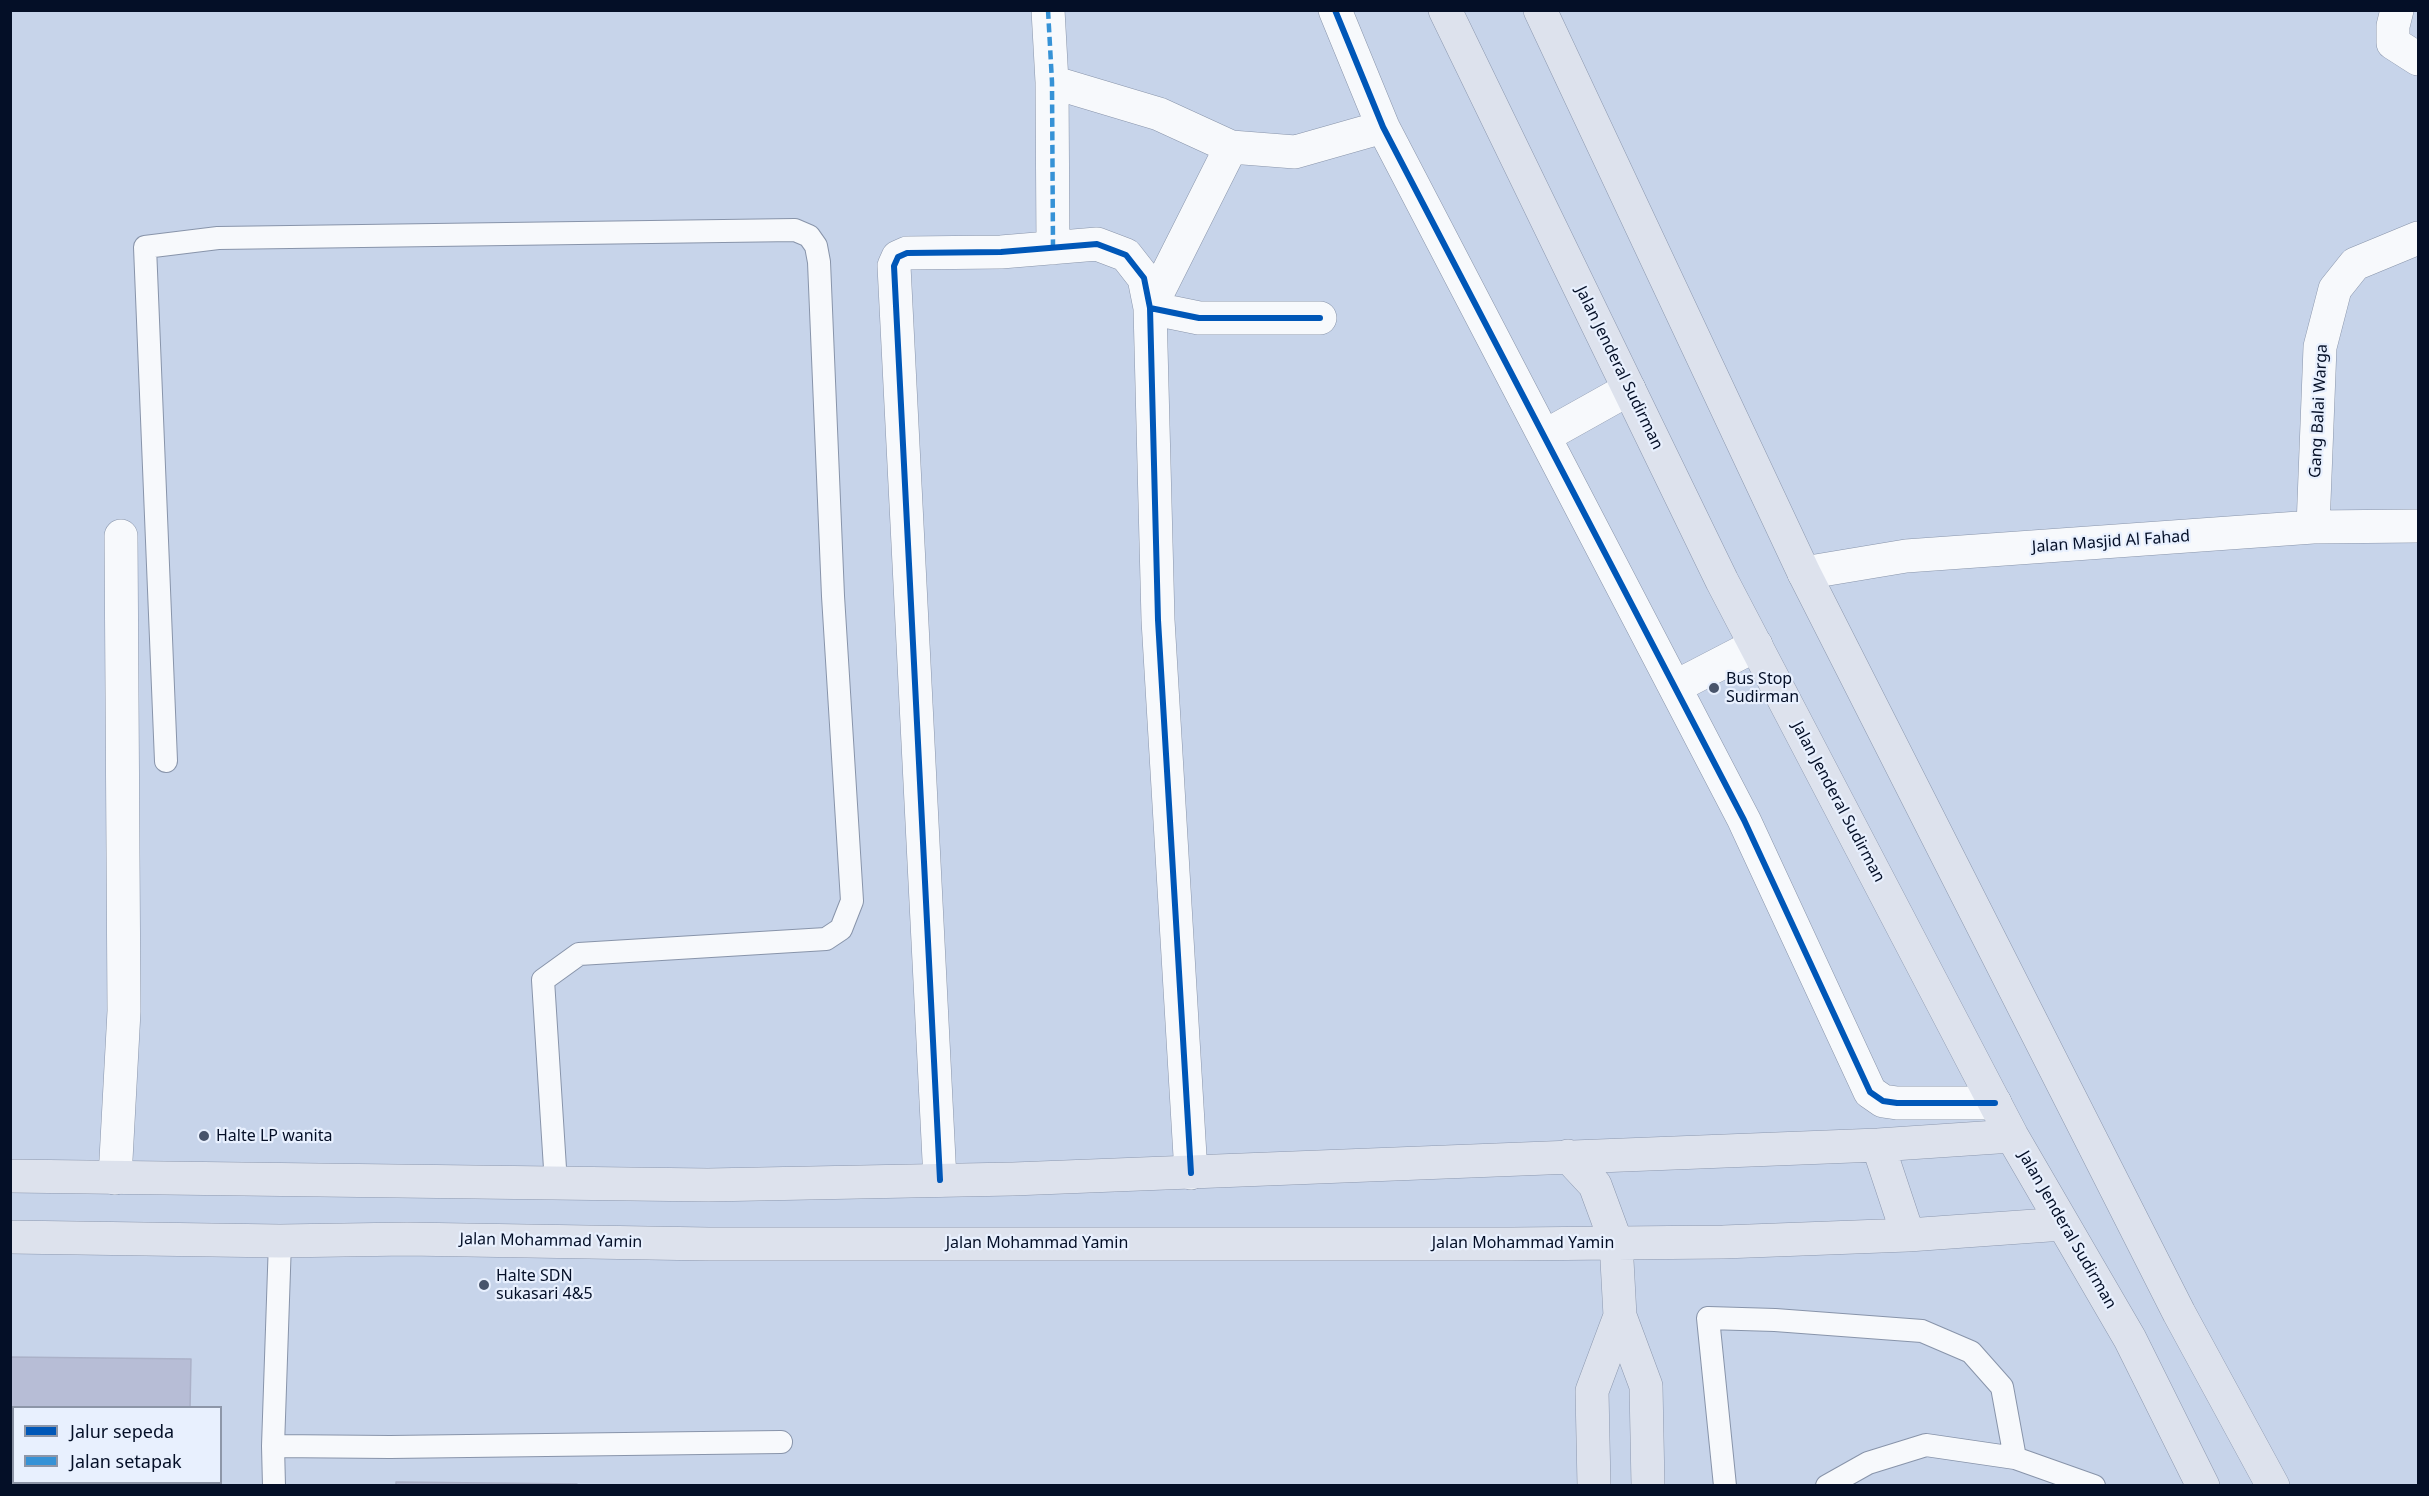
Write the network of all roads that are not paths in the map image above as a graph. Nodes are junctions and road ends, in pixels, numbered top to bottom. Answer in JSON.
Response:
{"nodes":[{"id":1,"x":1048,"y":10,"type":"edge"},
{"id":2,"x":1335,"y":10,"type":"edge"},
{"id":3,"x":1445,"y":10,"type":"edge"},
{"id":4,"x":1540,"y":10,"type":"edge"},
{"id":5,"x":2397,"y":10,"type":"edge"},
{"id":6,"x":2418,"y":60,"type":"edge"},
{"id":7,"x":1052,"y":82,"type":"junction"},
{"id":8,"x":1383,"y":127,"type":"junction"},
{"id":9,"x":1231,"y":147,"type":"junction"},
{"id":10,"x":2418,"y":238,"type":"edge"},
{"id":11,"x":1053,"y":248,"type":"junction"},
{"id":12,"x":1150,"y":308,"type":"junction"},
{"id":13,"x":1320,"y":318,"type":"dead end"},
{"id":14,"x":1629,"y":389,"type":"junction"},
{"id":15,"x":1545,"y":436,"type":"junction"},
{"id":16,"x":2418,"y":526,"type":"edge"},
{"id":17,"x":2313,"y":527,"type":"junction"},
{"id":18,"x":121,"y":536,"type":"dead end"},
{"id":19,"x":1804,"y":573,"type":"junction"},
{"id":20,"x":1756,"y":645,"type":"junction"},
{"id":21,"x":1675,"y":687,"type":"junction"},
{"id":22,"x":166,"y":761,"type":"dead end"},
{"id":23,"x":1995,"y":1103,"type":"junction"},
{"id":24,"x":2012,"y":1136,"type":"junction"},
{"id":25,"x":1878,"y":1145,"type":"junction"},
{"id":26,"x":1568,"y":1156,"type":"junction"},
{"id":27,"x":1191,"y":1173,"type":"junction"},
{"id":28,"x":10,"y":1176,"type":"edge"},
{"id":29,"x":115,"y":1178,"type":"junction"},
{"id":30,"x":939,"y":1180,"type":"junction"},
{"id":31,"x":556,"y":1184,"type":"junction"},
{"id":32,"x":2063,"y":1224,"type":"junction"},
{"id":33,"x":1908,"y":1235,"type":"junction"},
{"id":34,"x":10,"y":1237,"type":"edge"},
{"id":35,"x":280,"y":1241,"type":"junction"},
{"id":36,"x":1616,"y":1242,"type":"junction"},
{"id":37,"x":1620,"y":1316,"type":"junction"},
{"id":38,"x":781,"y":1442,"type":"dead end"},
{"id":39,"x":273,"y":1446,"type":"junction"},
{"id":40,"x":2015,"y":1458,"type":"junction"},
{"id":41,"x":2200,"y":1484,"type":"edge"},
{"id":42,"x":274,"y":1485,"type":"edge"},
{"id":43,"x":1594,"y":1485,"type":"edge"},
{"id":44,"x":1648,"y":1485,"type":"edge"},
{"id":45,"x":1725,"y":1485,"type":"edge"},
{"id":46,"x":1827,"y":1485,"type":"edge"},
{"id":47,"x":2094,"y":1485,"type":"edge"},
{"id":48,"x":2273,"y":1485,"type":"edge"}],
"edges":[{"from":1,"to":7,"type":"street"},
{"from":2,"to":8,"type":"street"},
{"from":3,"to":14,"type":"main road","name":"Jalan Jenderal Sudirman"},
{"from":4,"to":19,"type":"main road"},
{"from":5,"to":6,"type":"street"},
{"from":7,"to":9,"type":"street"},
{"from":7,"to":11,"type":"street"},
{"from":8,"to":9,"type":"street"},
{"from":8,"to":15,"type":"street"},
{"from":9,"to":12,"type":"street"},
{"from":10,"to":17,"type":"street","name":"Gang Balai Warga"},
{"from":11,"to":12,"type":"street"},
{"from":11,"to":30,"type":"street"},
{"from":12,"to":13,"type":"street"},
{"from":12,"to":27,"type":"street"},
{"from":14,"to":15,"type":"street"},
{"from":14,"to":20,"type":"main road","name":"Jalan Jenderal Sudirman"},
{"from":15,"to":21,"type":"street"},
{"from":16,"to":17,"type":"street","name":"Jalan Masjid Al Fahad"},
{"from":17,"to":19,"type":"street","name":"Jalan Masjid Al Fahad"},
{"from":18,"to":29,"type":"street"},
{"from":19,"to":48,"type":"main road"},
{"from":20,"to":21,"type":"street"},
{"from":20,"to":23,"type":"main road","name":"Jalan Jenderal Sudirman"},
{"from":21,"to":23,"type":"street"},
{"from":22,"to":31,"type":"lane"},
{"from":23,"to":24,"type":"main road","name":"Jalan Jenderal Sudirman"},
{"from":24,"to":25,"type":"main road"},
{"from":24,"to":32,"type":"main road","name":"Jalan Jenderal Sudirman"},
{"from":25,"to":26,"type":"main road"},
{"from":25,"to":33,"type":"main road"},
{"from":26,"to":27,"type":"main road"},
{"from":26,"to":36,"type":"main road"},
{"from":27,"to":30,"type":"main road"},
{"from":28,"to":29,"type":"main road"},
{"from":29,"to":31,"type":"main road"},
{"from":30,"to":31,"type":"main road"},
{"from":32,"to":33,"type":"main road","name":"Jalan Mohammad Yamin"},
{"from":32,"to":41,"type":"main road","name":"Jalan Jenderal Sudirman"},
{"from":33,"to":36,"type":"main road","name":"Jalan Mohammad Yamin"},
{"from":34,"to":35,"type":"main road","name":"Jalan Mohammad Yamin"},
{"from":35,"to":36,"type":"main road","name":"Jalan Mohammad Yamin"},
{"from":35,"to":39,"type":"lane"},
{"from":36,"to":37,"type":"main road"},
{"from":37,"to":43,"type":"main road"},
{"from":37,"to":44,"type":"main road"},
{"from":38,"to":39,"type":"lane"},
{"from":39,"to":42,"type":"lane"},
{"from":40,"to":45,"type":"lane"},
{"from":40,"to":46,"type":"lane"},
{"from":40,"to":47,"type":"lane"}]}
